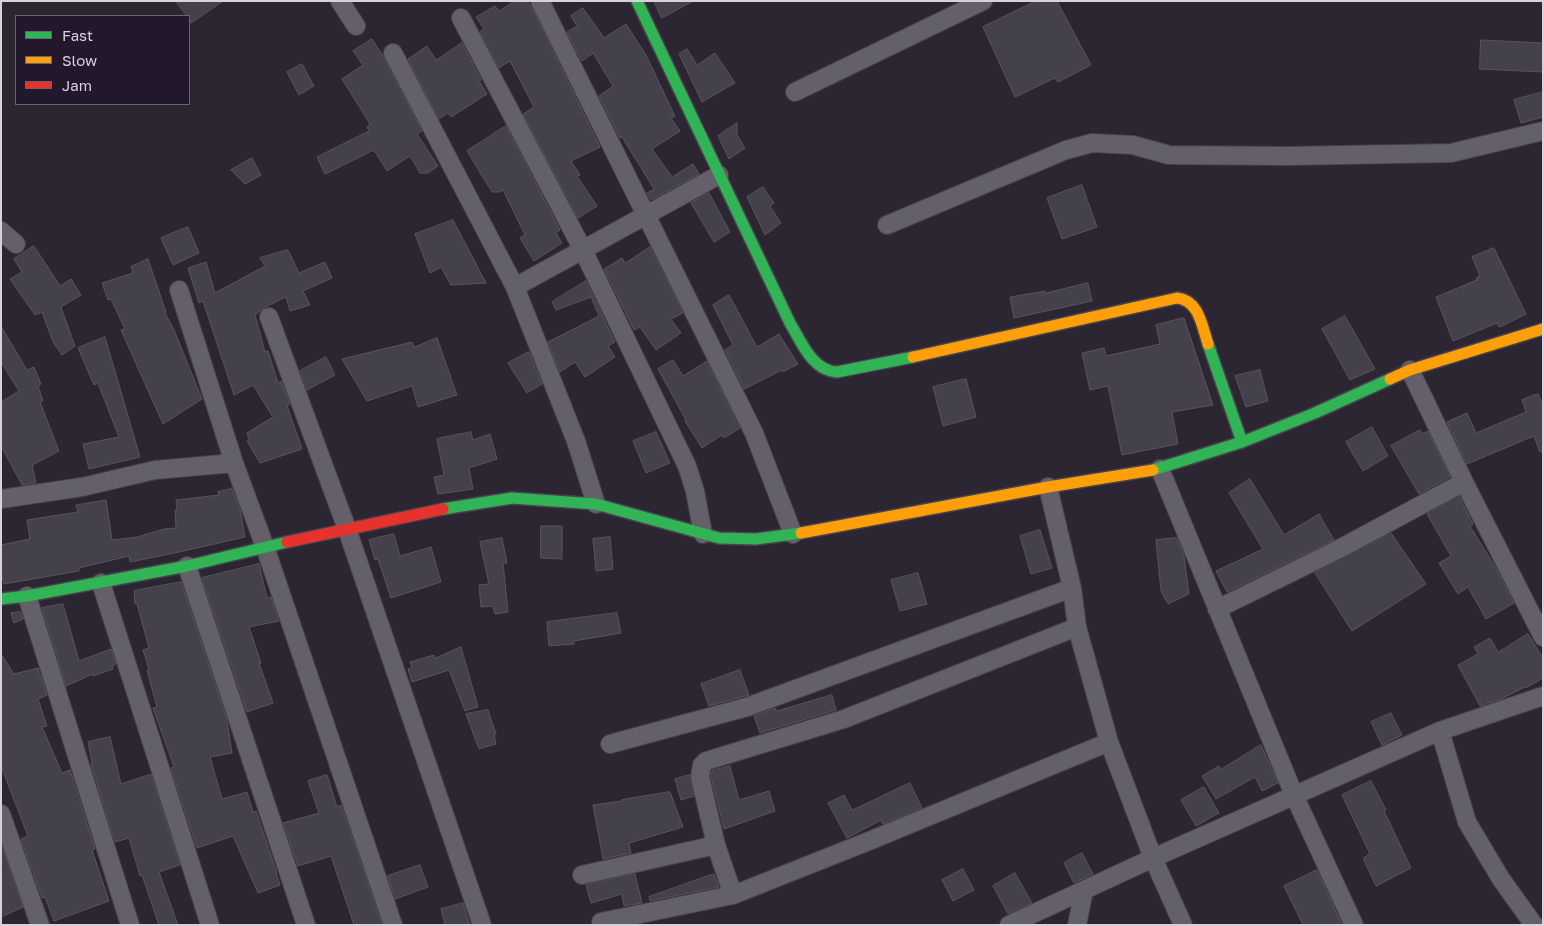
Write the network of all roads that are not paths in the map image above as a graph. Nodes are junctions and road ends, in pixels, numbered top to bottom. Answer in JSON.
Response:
{"nodes":[{"id":1,"x":340,"y":1,"type":"edge"},
{"id":2,"x":540,"y":1,"type":"edge"},
{"id":3,"x":637,"y":1,"type":"edge"},
{"id":4,"x":983,"y":1,"type":"edge"},
{"id":5,"x":461,"y":18,"type":"dead end"},
{"id":6,"x":356,"y":26,"type":"dead end"},
{"id":7,"x":393,"y":54,"type":"dead end"},
{"id":8,"x":795,"y":92,"type":"dead end"},
{"id":9,"x":1543,"y":131,"type":"edge"},
{"id":10,"x":719,"y":175,"type":"junction"},
{"id":11,"x":647,"y":215,"type":"junction"},
{"id":12,"x":887,"y":225,"type":"dead end"},
{"id":13,"x":1,"y":230,"type":"edge"},
{"id":14,"x":16,"y":244,"type":"dead end"},
{"id":15,"x":583,"y":250,"type":"junction"},
{"id":16,"x":515,"y":288,"type":"junction"},
{"id":17,"x":178,"y":290,"type":"dead end"},
{"id":18,"x":269,"y":317,"type":"dead end"},
{"id":19,"x":1543,"y":329,"type":"edge"},
{"id":20,"x":1410,"y":370,"type":"junction"},
{"id":21,"x":1242,"y":442,"type":"junction"},
{"id":22,"x":234,"y":463,"type":"junction"},
{"id":23,"x":1160,"y":469,"type":"junction"},
{"id":24,"x":1464,"y":482,"type":"junction"},
{"id":25,"x":1048,"y":487,"type":"junction"},
{"id":26,"x":1,"y":500,"type":"edge"},
{"id":27,"x":596,"y":504,"type":"junction"},
{"id":28,"x":347,"y":529,"type":"junction"},
{"id":29,"x":703,"y":534,"type":"junction"},
{"id":30,"x":793,"y":534,"type":"junction"},
{"id":31,"x":265,"y":547,"type":"junction"},
{"id":32,"x":187,"y":566,"type":"junction"},
{"id":33,"x":101,"y":583,"type":"junction"},
{"id":34,"x":1072,"y":588,"type":"junction"},
{"id":35,"x":27,"y":596,"type":"junction"},
{"id":36,"x":1,"y":599,"type":"edge"},
{"id":37,"x":1217,"y":608,"type":"junction"},
{"id":38,"x":1078,"y":627,"type":"junction"},
{"id":39,"x":1543,"y":637,"type":"edge"},
{"id":40,"x":1543,"y":696,"type":"edge"},
{"id":41,"x":1440,"y":731,"type":"junction"},
{"id":42,"x":1109,"y":742,"type":"junction"},
{"id":43,"x":610,"y":744,"type":"dead end"},
{"id":44,"x":1294,"y":795,"type":"junction"},
{"id":45,"x":1,"y":814,"type":"edge"},
{"id":46,"x":716,"y":845,"type":"junction"},
{"id":47,"x":1153,"y":858,"type":"junction"},
{"id":48,"x":582,"y":875,"type":"dead end"},
{"id":49,"x":1084,"y":890,"type":"junction"},
{"id":50,"x":733,"y":895,"type":"junction"},
{"id":51,"x":601,"y":922,"type":"dead end"},
{"id":52,"x":40,"y":925,"type":"edge"},
{"id":53,"x":130,"y":925,"type":"edge"},
{"id":54,"x":210,"y":925,"type":"edge"},
{"id":55,"x":306,"y":925,"type":"edge"},
{"id":56,"x":393,"y":925,"type":"edge"},
{"id":57,"x":482,"y":925,"type":"edge"},
{"id":58,"x":1009,"y":925,"type":"edge"},
{"id":59,"x":1077,"y":925,"type":"edge"},
{"id":60,"x":1183,"y":925,"type":"edge"},
{"id":61,"x":1354,"y":925,"type":"edge"},
{"id":62,"x":1534,"y":925,"type":"edge"}],
"edges":[{"from":1,"to":6,"type":"street"},
{"from":2,"to":11,"type":"street"},
{"from":3,"to":10,"type":"street"},
{"from":4,"to":8,"type":"street"},
{"from":5,"to":15,"type":"street"},
{"from":7,"to":16,"type":"street"},
{"from":9,"to":12,"type":"street"},
{"from":10,"to":11,"type":"street"},
{"from":10,"to":21,"type":"street"},
{"from":11,"to":15,"type":"street"},
{"from":11,"to":30,"type":"street"},
{"from":13,"to":14,"type":"street"},
{"from":15,"to":16,"type":"street"},
{"from":15,"to":29,"type":"street"},
{"from":16,"to":27,"type":"street"},
{"from":17,"to":22,"type":"street"},
{"from":18,"to":28,"type":"street"},
{"from":19,"to":20,"type":"street"},
{"from":20,"to":21,"type":"street"},
{"from":20,"to":24,"type":"street"},
{"from":21,"to":23,"type":"street"},
{"from":22,"to":26,"type":"street"},
{"from":22,"to":31,"type":"street"},
{"from":23,"to":25,"type":"street"},
{"from":23,"to":37,"type":"street"},
{"from":24,"to":37,"type":"street"},
{"from":24,"to":39,"type":"street"},
{"from":25,"to":30,"type":"street"},
{"from":25,"to":34,"type":"street"},
{"from":27,"to":28,"type":"street"},
{"from":27,"to":29,"type":"street"},
{"from":28,"to":31,"type":"street"},
{"from":28,"to":57,"type":"street"},
{"from":29,"to":30,"type":"street"},
{"from":31,"to":32,"type":"street"},
{"from":31,"to":56,"type":"street"},
{"from":32,"to":33,"type":"street"},
{"from":32,"to":55,"type":"street"},
{"from":33,"to":35,"type":"street"},
{"from":33,"to":54,"type":"street"},
{"from":34,"to":38,"type":"street"},
{"from":34,"to":43,"type":"street"},
{"from":35,"to":36,"type":"street"},
{"from":35,"to":53,"type":"street"},
{"from":37,"to":44,"type":"street"},
{"from":38,"to":42,"type":"street"},
{"from":38,"to":46,"type":"street"},
{"from":40,"to":41,"type":"street"},
{"from":41,"to":44,"type":"street"},
{"from":41,"to":62,"type":"street"},
{"from":42,"to":47,"type":"street"},
{"from":42,"to":50,"type":"street"},
{"from":44,"to":47,"type":"street"},
{"from":44,"to":61,"type":"street"},
{"from":45,"to":52,"type":"street"},
{"from":46,"to":48,"type":"street"},
{"from":46,"to":50,"type":"street"},
{"from":47,"to":49,"type":"street"},
{"from":47,"to":60,"type":"street"},
{"from":49,"to":58,"type":"street"},
{"from":49,"to":59,"type":"street"},
{"from":50,"to":51,"type":"street"}]}
